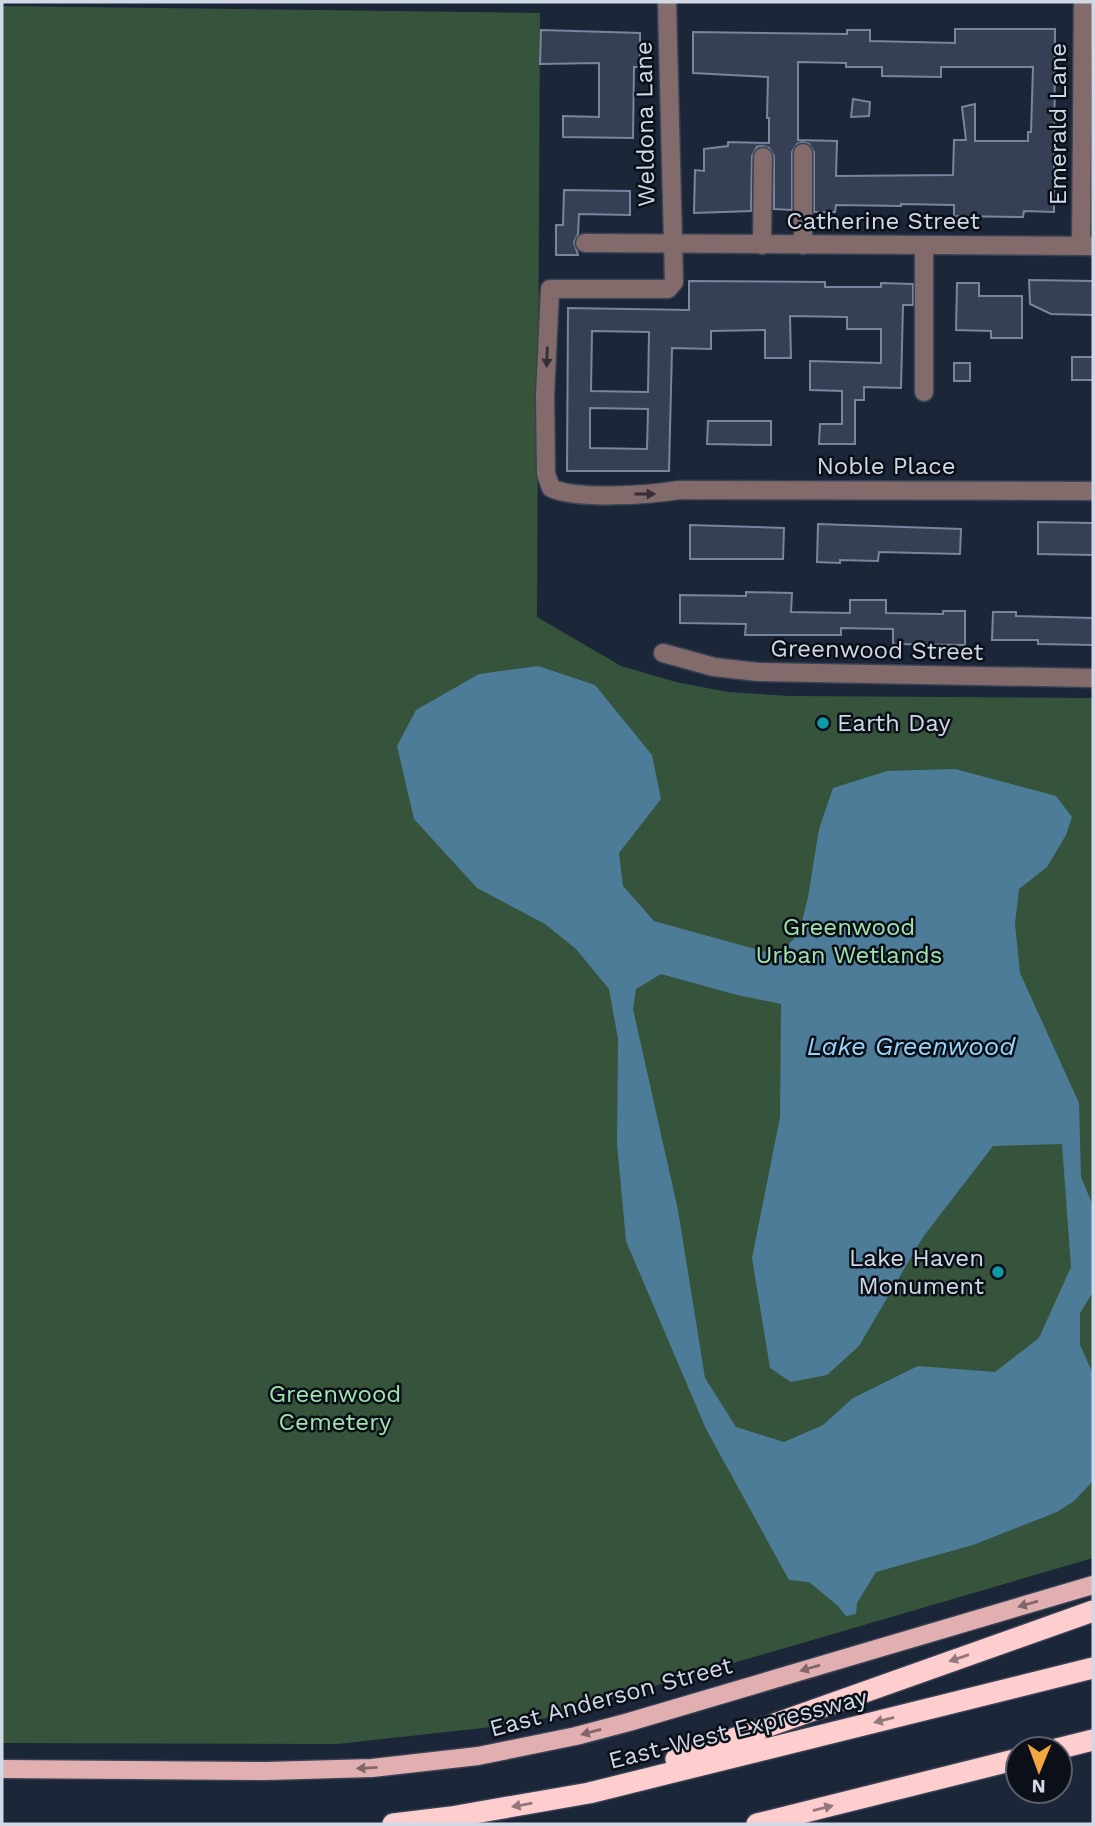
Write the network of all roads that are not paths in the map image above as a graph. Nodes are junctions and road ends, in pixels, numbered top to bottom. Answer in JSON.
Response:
{"nodes":[{"id":1,"x":667,"y":2,"type":"edge"},
{"id":2,"x":1083,"y":2,"type":"edge"},
{"id":3,"x":803,"y":153,"type":"dead end"},
{"id":4,"x":763,"y":157,"type":"dead end"},
{"id":5,"x":585,"y":243,"type":"dead end"},
{"id":6,"x":672,"y":245,"type":"junction"},
{"id":7,"x":762,"y":245,"type":"junction"},
{"id":8,"x":803,"y":245,"type":"junction"},
{"id":9,"x":924,"y":246,"type":"junction"},
{"id":10,"x":1087,"y":246,"type":"edge"},
{"id":11,"x":551,"y":289,"type":"joint"},
{"id":12,"x":924,"y":392,"type":"dead end"},
{"id":13,"x":1093,"y":491,"type":"edge"},
{"id":14,"x":663,"y":653,"type":"dead end"},
{"id":15,"x":1093,"y":678,"type":"edge"},
{"id":16,"x":1093,"y":1585,"type":"edge"},
{"id":17,"x":1093,"y":1611,"type":"edge"},
{"id":18,"x":1093,"y":1668,"type":"edge"},
{"id":19,"x":1093,"y":1740,"type":"edge"},
{"id":20,"x":1074,"y":1745,"type":"edge"},
{"id":21,"x":1004,"y":1762,"type":"edge"},
{"id":22,"x":2,"y":1769,"type":"edge"},
{"id":23,"x":589,"y":1793,"type":"junction"},
{"id":24,"x":393,"y":1824,"type":"edge"},
{"id":25,"x":757,"y":1824,"type":"edge"}],
"edges":[{"from":1,"to":6,"type":"street","name":"Weldona Lane"},
{"from":2,"to":10,"type":"street","name":"Emerald Lane"},
{"from":3,"to":8,"type":"street"},
{"from":4,"to":7,"type":"street"},
{"from":5,"to":6,"type":"street","name":"Catherine Street"},
{"from":6,"to":7,"type":"street","name":"Catherine Street"},
{"from":6,"to":11,"type":"street","name":"Weldona Lane"},
{"from":7,"to":8,"type":"street","name":"Catherine Street"},
{"from":8,"to":9,"type":"street","name":"Catherine Street"},
{"from":9,"to":10,"type":"street","name":"Catherine Street"},
{"from":9,"to":12,"type":"street"},
{"from":11,"to":13,"type":"street","name":"Noble Place","one_way":true},
{"from":14,"to":15,"type":"street","name":"Greenwood Street"},
{"from":16,"to":22,"type":"main road","name":"East Anderson Street","one_way":true},
{"from":17,"to":23,"type":"highway","one_way":true},
{"from":18,"to":23,"type":"highway","name":"East-West Expressway","one_way":true},
{"from":19,"to":20,"type":"highway"},
{"from":25,"to":21,"type":"highway","one_way":true},
{"from":23,"to":24,"type":"highway","name":"East-West Expressway","one_way":true}]}
